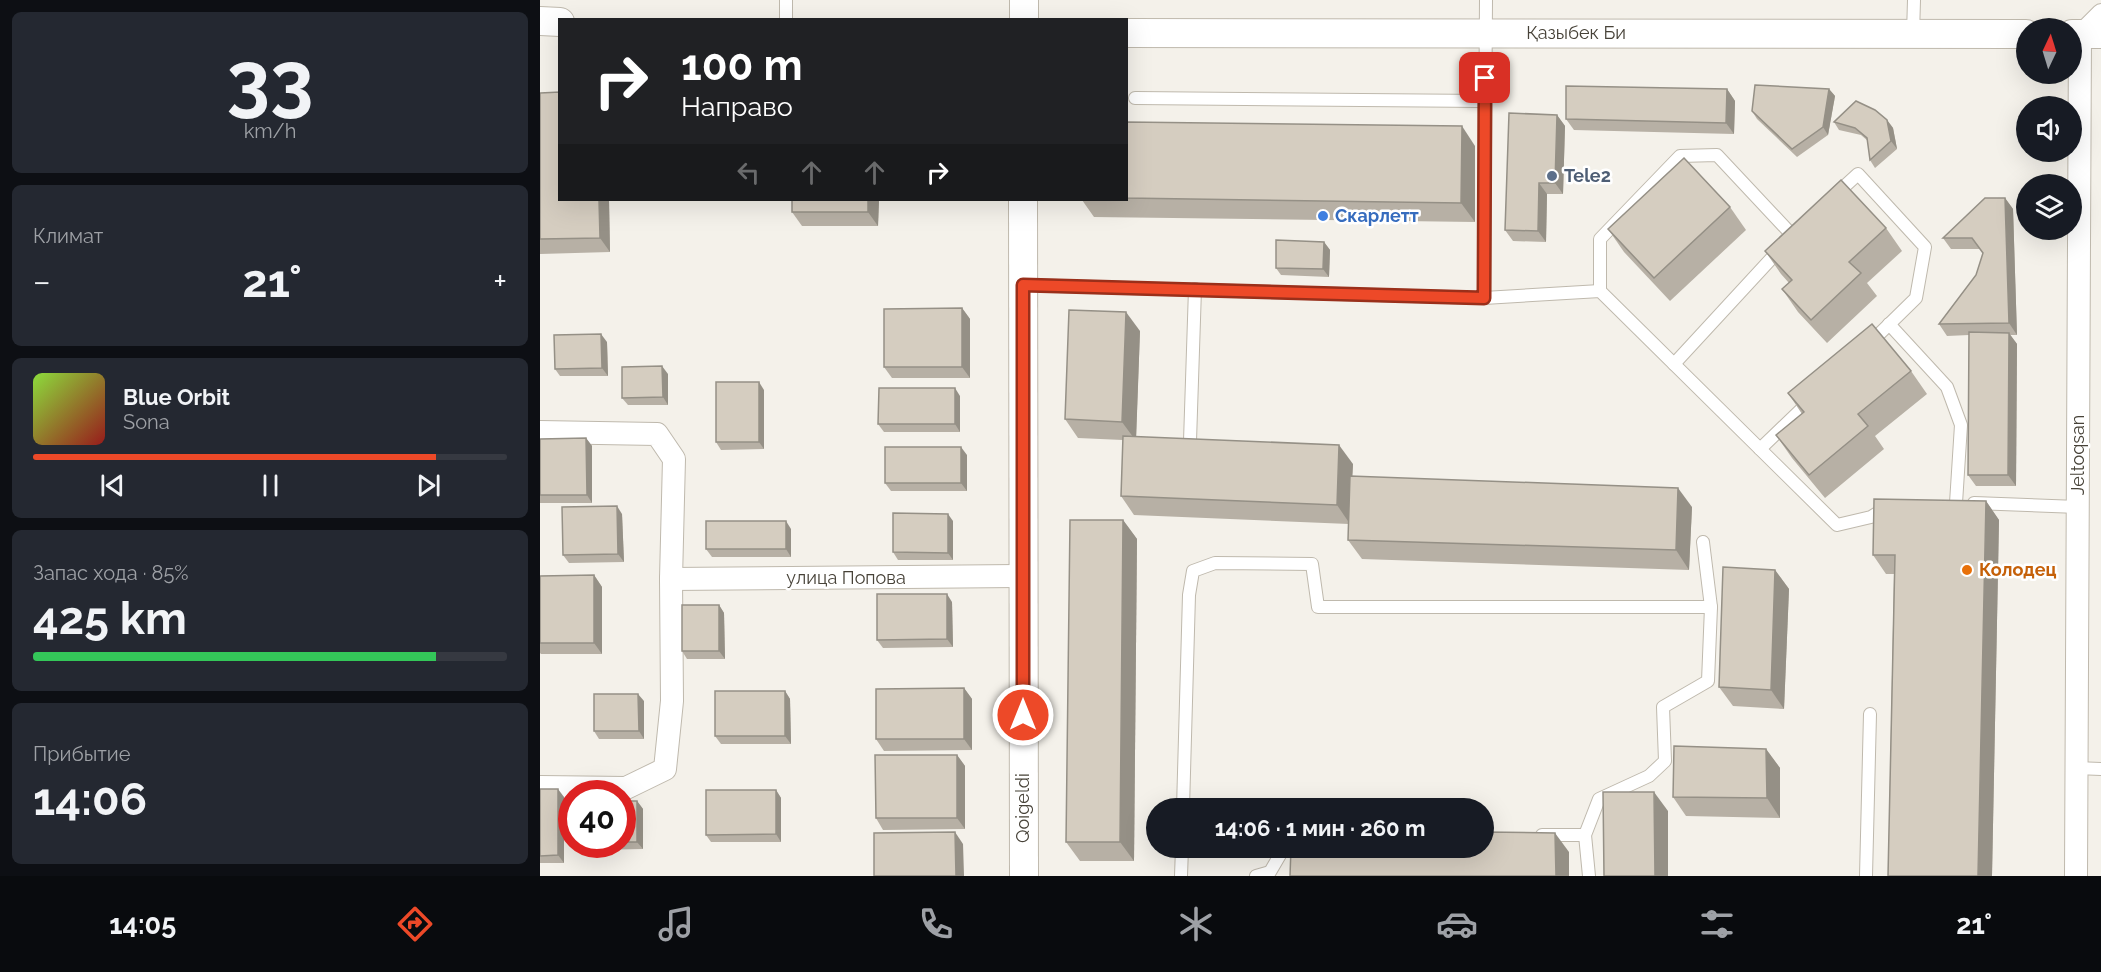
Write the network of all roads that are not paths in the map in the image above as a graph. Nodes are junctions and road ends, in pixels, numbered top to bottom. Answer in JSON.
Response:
{"nodes":[{"id":1,"x":786,"y":0,"type":"edge"},
{"id":2,"x":1024,"y":0,"type":"edge"},
{"id":3,"x":1486,"y":0,"type":"edge"},
{"id":4,"x":1914,"y":0,"type":"edge"},
{"id":5,"x":2101,"y":13,"type":"edge"},
{"id":6,"x":786,"y":18,"type":"edge"},
{"id":7,"x":1024,"y":18,"type":"edge"},
{"id":8,"x":540,"y":21,"type":"edge"},
{"id":9,"x":558,"y":22,"type":"edge"},
{"id":10,"x":1128,"y":33,"type":"edge"},
{"id":11,"x":1485,"y":33,"type":"junction"},
{"id":12,"x":1912,"y":34,"type":"junction"},
{"id":13,"x":2016,"y":34,"type":"edge"},
{"id":14,"x":2084,"y":34,"type":"edge"},
{"id":15,"x":1135,"y":98,"type":"dead end"},
{"id":16,"x":1485,"y":101,"type":"junction"},
{"id":17,"x":1023,"y":201,"type":"edge"},
{"id":18,"x":1825,"y":205,"type":"edge"},
{"id":19,"x":1023,"y":285,"type":"junction"},
{"id":20,"x":1195,"y":289,"type":"junction"},
{"id":21,"x":1600,"y":291,"type":"junction"},
{"id":22,"x":1484,"y":298,"type":"junction"},
{"id":23,"x":1889,"y":324,"type":"junction"},
{"id":24,"x":1863,"y":349,"type":"edge"},
{"id":25,"x":1674,"y":364,"type":"junction"},
{"id":26,"x":1820,"y":391,"type":"edge"},
{"id":27,"x":540,"y":432,"type":"edge"},
{"id":28,"x":1190,"y":441,"type":"edge"},
{"id":29,"x":1760,"y":449,"type":"junction"},
{"id":30,"x":1898,"y":500,"type":"edge"},
{"id":31,"x":2078,"y":507,"type":"junction"},
{"id":32,"x":1703,"y":542,"type":"dead end"},
{"id":33,"x":1022,"y":576,"type":"junction"},
{"id":34,"x":671,"y":579,"type":"junction"},
{"id":35,"x":1711,"y":607,"type":"junction"},
{"id":36,"x":1870,"y":714,"type":"dead end"},
{"id":37,"x":2076,"y":768,"type":"junction"},
{"id":38,"x":2101,"y":769,"type":"edge"},
{"id":39,"x":540,"y":787,"type":"edge"},
{"id":40,"x":1183,"y":798,"type":"edge"},
{"id":41,"x":1529,"y":835,"type":"edge"},
{"id":42,"x":1586,"y":835,"type":"junction"},
{"id":43,"x":1182,"y":858,"type":"edge"},
{"id":44,"x":1278,"y":858,"type":"edge"},
{"id":45,"x":1024,"y":876,"type":"edge"},
{"id":46,"x":1181,"y":876,"type":"edge"},
{"id":47,"x":1256,"y":876,"type":"edge"},
{"id":48,"x":1589,"y":876,"type":"edge"},
{"id":49,"x":1866,"y":876,"type":"edge"},
{"id":50,"x":2076,"y":876,"type":"edge"}],
"edges":[{"from":1,"to":6,"type":"lane"},
{"from":2,"to":7,"type":"street"},
{"from":3,"to":11,"type":"lane"},
{"from":4,"to":12,"type":"lane"},
{"from":5,"to":14,"type":"street"},
{"from":8,"to":9,"type":"street"},
{"from":10,"to":11,"type":"street","name":"Қазыбек Би"},
{"from":11,"to":12,"type":"street","name":"Қазыбек Би"},
{"from":11,"to":16,"type":"lane"},
{"from":12,"to":13,"type":"street","name":"Қазыбек Би"},
{"from":14,"to":31,"type":"street","name":"Jeltoqsan"},
{"from":15,"to":16,"type":"lane"},
{"from":16,"to":22,"type":"lane"},
{"from":17,"to":19,"type":"street","name":"Qoigeldi"},
{"from":18,"to":23,"type":"lane"},
{"from":19,"to":20,"type":"lane"},
{"from":19,"to":33,"type":"street","name":"Qoigeldi"},
{"from":20,"to":22,"type":"lane"},
{"from":20,"to":28,"type":"lane"},
{"from":21,"to":22,"type":"lane"},
{"from":21,"to":25,"type":"lane"},
{"from":21,"to":25,"type":"lane"},
{"from":23,"to":24,"type":"lane"},
{"from":23,"to":31,"type":"lane"},
{"from":25,"to":29,"type":"lane"},
{"from":26,"to":29,"type":"lane"},
{"from":27,"to":34,"type":"street"},
{"from":29,"to":30,"type":"lane"},
{"from":31,"to":37,"type":"street","name":"Jeltoqsan"},
{"from":32,"to":35,"type":"lane"},
{"from":33,"to":34,"type":"street","name":"улица Попова"},
{"from":33,"to":45,"type":"street","name":"Qoigeldi"},
{"from":34,"to":39,"type":"street"},
{"from":35,"to":40,"type":"lane"},
{"from":35,"to":42,"type":"lane"},
{"from":36,"to":49,"type":"lane"},
{"from":37,"to":38,"type":"lane"},
{"from":37,"to":50,"type":"street","name":"Jeltoqsan"},
{"from":41,"to":42,"type":"lane"},
{"from":42,"to":48,"type":"lane"},
{"from":43,"to":46,"type":"lane"},
{"from":44,"to":47,"type":"lane"}]}
